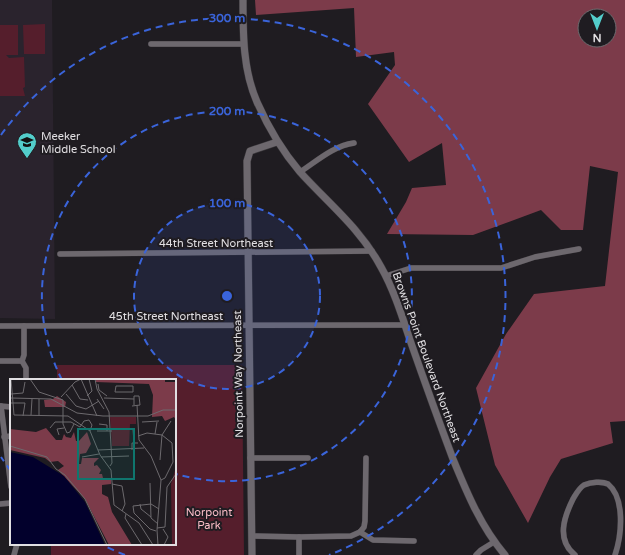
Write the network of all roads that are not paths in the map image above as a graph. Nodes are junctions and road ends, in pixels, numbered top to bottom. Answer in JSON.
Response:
{"nodes":[{"id":1,"x":243,"y":0,"type":"edge"},
{"id":2,"x":151,"y":44,"type":"dead end"},
{"id":3,"x":244,"y":44,"type":"junction"},
{"id":4,"x":277,"y":142,"type":"junction"},
{"id":5,"x":354,"y":143,"type":"dead end"},
{"id":6,"x":300,"y":172,"type":"junction"},
{"id":7,"x":579,"y":249,"type":"dead end"},
{"id":8,"x":372,"y":251,"type":"junction"},
{"id":9,"x":248,"y":253,"type":"junction"},
{"id":10,"x":60,"y":254,"type":"dead end"},
{"id":11,"x":386,"y":276,"type":"junction"},
{"id":12,"x":405,"y":325,"type":"junction"},
{"id":13,"x":0,"y":326,"type":"edge"},
{"id":14,"x":24,"y":326,"type":"junction"},
{"id":15,"x":249,"y":326,"type":"junction"},
{"id":16,"x":0,"y":361,"type":"edge"},
{"id":17,"x":22,"y":361,"type":"junction"},
{"id":18,"x":26,"y":379,"type":"edge"},
{"id":19,"x":0,"y":406,"type":"edge"},
{"id":20,"x":10,"y":407,"type":"edge"},
{"id":21,"x":10,"y":436,"type":"edge"},
{"id":22,"x":4,"y":437,"type":"junction"},
{"id":23,"x":3,"y":450,"type":"edge"},
{"id":24,"x":250,"y":458,"type":"junction"},
{"id":25,"x":308,"y":458,"type":"dead end"},
{"id":26,"x":366,"y":458,"type":"dead end"},
{"id":27,"x":10,"y":482,"type":"edge"},
{"id":28,"x":10,"y":502,"type":"edge"},
{"id":29,"x":0,"y":504,"type":"edge"},
{"id":30,"x":360,"y":532,"type":"junction"},
{"id":31,"x":252,"y":536,"type":"junction"},
{"id":32,"x":299,"y":537,"type":"junction"},
{"id":33,"x":414,"y":542,"type":"dead end"},
{"id":34,"x":494,"y":542,"type":"junction"},
{"id":35,"x":17,"y":545,"type":"edge"},
{"id":36,"x":14,"y":555,"type":"edge"},
{"id":37,"x":252,"y":555,"type":"edge"},
{"id":38,"x":299,"y":555,"type":"edge"},
{"id":39,"x":476,"y":555,"type":"edge"},
{"id":40,"x":505,"y":555,"type":"edge"},
{"id":41,"x":575,"y":555,"type":"edge"},
{"id":42,"x":615,"y":555,"type":"edge"}],
"edges":[{"from":1,"to":3,"type":"street","name":"Browns Point Boulevard Northeast"},
{"from":2,"to":3,"type":"street"},
{"from":3,"to":4,"type":"street","name":"Browns Point Boulevard Northeast"},
{"from":4,"to":6,"type":"street","name":"Browns Point Boulevard Northeast"},
{"from":4,"to":9,"type":"street","name":"Norpoint Way Northeast"},
{"from":5,"to":6,"type":"street"},
{"from":6,"to":8,"type":"street","name":"Browns Point Boulevard Northeast"},
{"from":7,"to":11,"type":"street"},
{"from":8,"to":9,"type":"street","name":"44th Street Northeast"},
{"from":8,"to":11,"type":"street","name":"Browns Point Boulevard Northeast"},
{"from":9,"to":10,"type":"street","name":"44th Street Northeast"},
{"from":9,"to":15,"type":"street","name":"Norpoint Way Northeast"},
{"from":11,"to":12,"type":"street","name":"Browns Point Boulevard Northeast"},
{"from":12,"to":15,"type":"street","name":"45th Street Northeast"},
{"from":12,"to":34,"type":"street","name":"Browns Point Boulevard Northeast"},
{"from":13,"to":14,"type":"street","name":"45th Street Northeast"},
{"from":14,"to":15,"type":"street","name":"45th Street Northeast"},
{"from":14,"to":17,"type":"street"},
{"from":15,"to":24,"type":"street","name":"Norpoint Way Northeast"},
{"from":16,"to":17,"type":"street"},
{"from":17,"to":18,"type":"street"},
{"from":19,"to":20,"type":"street"},
{"from":19,"to":22,"type":"street"},
{"from":21,"to":22,"type":"street"},
{"from":22,"to":23,"type":"street"},
{"from":23,"to":27,"type":"street"},
{"from":24,"to":25,"type":"street"},
{"from":24,"to":31,"type":"street","name":"Norpoint Way Northeast"},
{"from":26,"to":30,"type":"street"},
{"from":28,"to":29,"type":"street"},
{"from":30,"to":32,"type":"street"},
{"from":30,"to":33,"type":"street"},
{"from":31,"to":32,"type":"street"},
{"from":31,"to":37,"type":"street","name":"Norpoint Way Northeast"},
{"from":32,"to":38,"type":"street"},
{"from":34,"to":39,"type":"street"},
{"from":34,"to":40,"type":"street","name":"Browns Point Boulevard Northeast"},
{"from":35,"to":36,"type":"street"},
{"from":41,"to":42,"type":"street"}]}
